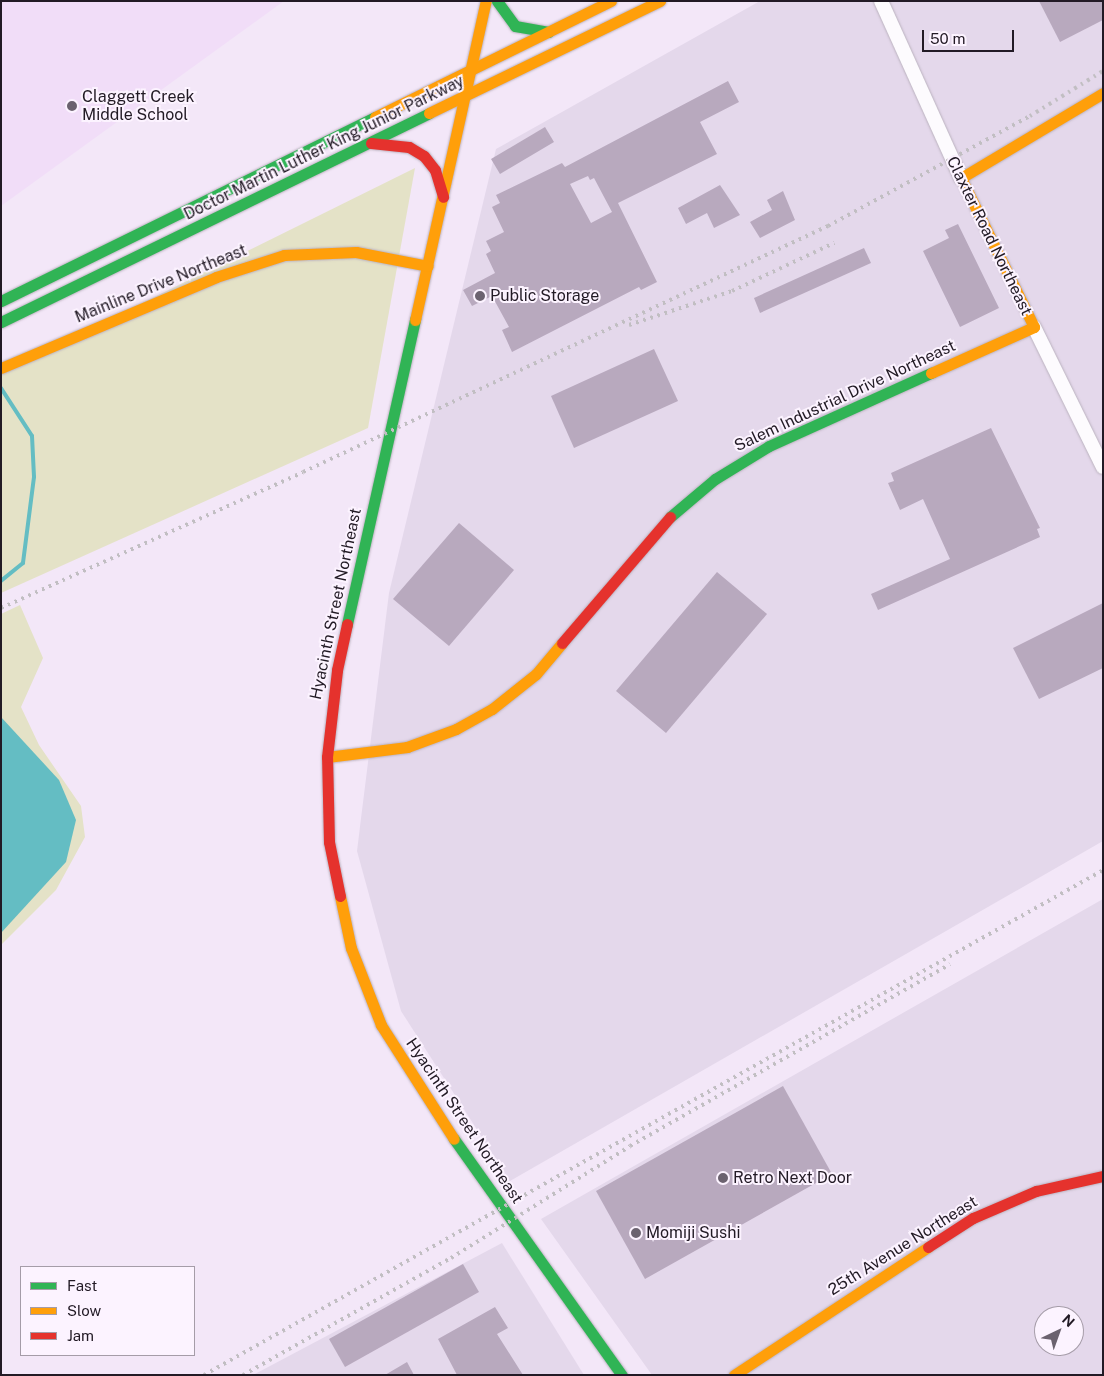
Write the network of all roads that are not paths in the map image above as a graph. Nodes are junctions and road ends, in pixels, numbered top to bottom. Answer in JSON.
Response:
{"nodes":[{"id":1,"x":486,"y":1,"type":"edge"},
{"id":2,"x":497,"y":1,"type":"edge"},
{"id":3,"x":611,"y":1,"type":"edge"},
{"id":4,"x":660,"y":1,"type":"edge"},
{"id":5,"x":881,"y":1,"type":"edge"},
{"id":6,"x":548,"y":32,"type":"junction"},
{"id":7,"x":472,"y":69,"type":"junction"},
{"id":8,"x":1103,"y":93,"type":"edge"},
{"id":9,"x":467,"y":96,"type":"junction"},
{"id":10,"x":371,"y":143,"type":"junction"},
{"id":11,"x":961,"y":178,"type":"junction"},
{"id":12,"x":443,"y":197,"type":"junction"},
{"id":13,"x":428,"y":266,"type":"junction"},
{"id":14,"x":1,"y":301,"type":"edge"},
{"id":15,"x":4,"y":321,"type":"edge"},
{"id":16,"x":1034,"y":326,"type":"junction"},
{"id":17,"x":1,"y":368,"type":"edge"},
{"id":18,"x":1102,"y":466,"type":"edge"},
{"id":19,"x":326,"y":757,"type":"junction"},
{"id":20,"x":1103,"y":1176,"type":"edge"},
{"id":21,"x":622,"y":1375,"type":"edge"},
{"id":22,"x":734,"y":1375,"type":"edge"}],
"edges":[{"from":1,"to":7,"type":"main road","name":"Hyacinth Street Northeast"},
{"from":2,"to":6,"type":"main road"},
{"from":3,"to":6,"type":"main road","name":"Doctor Martin Luther King Junior Parkway"},
{"from":4,"to":9,"type":"main road","name":"Doctor Martin Luther King Junior Parkway"},
{"from":5,"to":11,"type":"street","name":"Claxter Road Northeast"},
{"from":6,"to":7,"type":"main road","name":"Doctor Martin Luther King Junior Parkway"},
{"from":7,"to":9,"type":"main road","name":"Hyacinth Street Northeast"},
{"from":7,"to":14,"type":"main road","name":"Doctor Martin Luther King Junior Parkway"},
{"from":8,"to":11,"type":"main road"},
{"from":9,"to":10,"type":"main road","name":"Doctor Martin Luther King Junior Parkway"},
{"from":9,"to":12,"type":"main road","name":"Hyacinth Street Northeast"},
{"from":10,"to":12,"type":"main road"},
{"from":10,"to":15,"type":"main road","name":"Doctor Martin Luther King Junior Parkway"},
{"from":11,"to":16,"type":"main road","name":"Claxter Road Northeast"},
{"from":12,"to":13,"type":"main road","name":"Hyacinth Street Northeast"},
{"from":13,"to":17,"type":"main road","name":"Mainline Drive Northeast"},
{"from":13,"to":19,"type":"main road","name":"Hyacinth Street Northeast"},
{"from":16,"to":18,"type":"street","name":"Claxter Road Northeast"},
{"from":16,"to":19,"type":"main road","name":"Salem Industrial Drive Northeast"},
{"from":19,"to":21,"type":"main road","name":"Hyacinth Street Northeast"},
{"from":20,"to":22,"type":"main road","name":"25th Avenue Northeast"}]}
